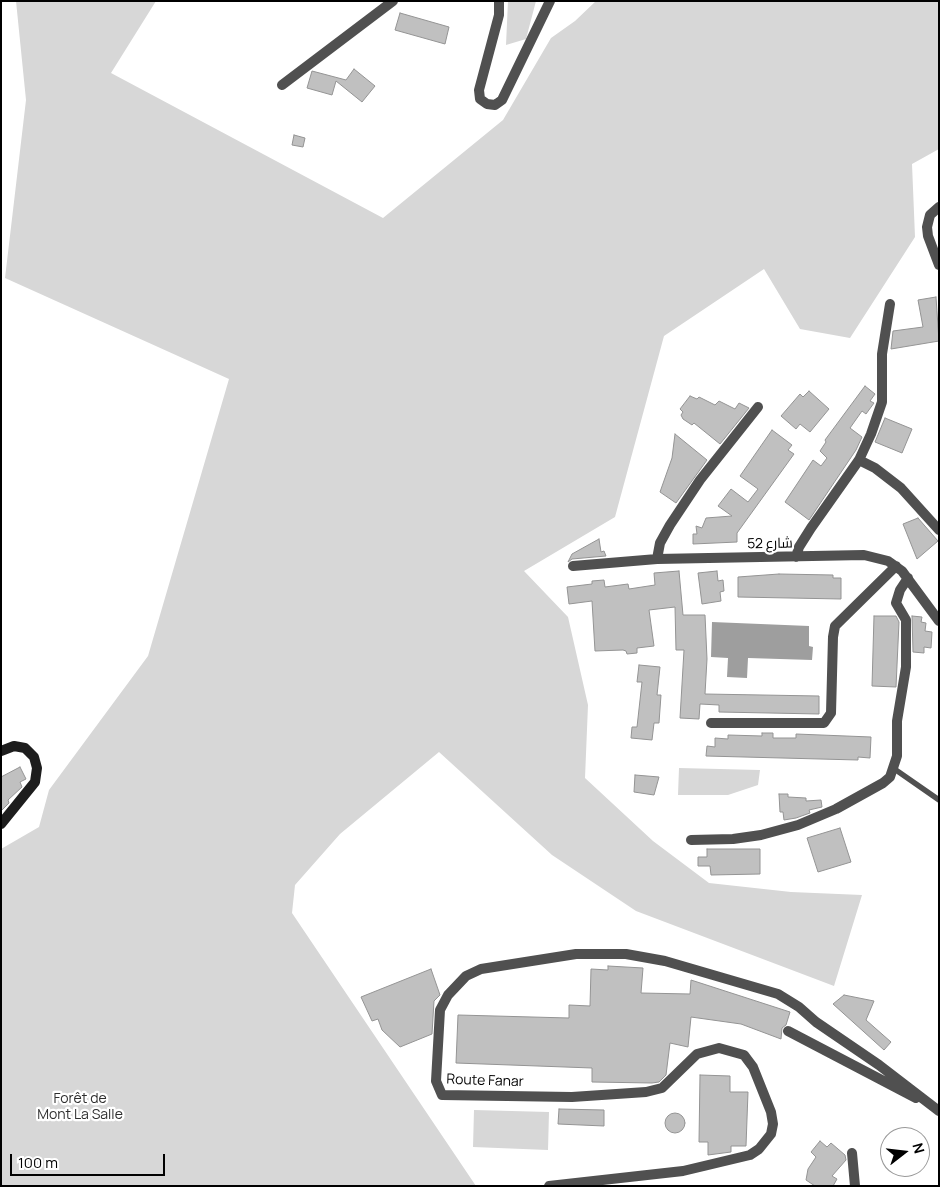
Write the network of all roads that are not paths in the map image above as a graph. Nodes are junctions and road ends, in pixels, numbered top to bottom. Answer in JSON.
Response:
{"nodes":[{"id":1,"x":393,"y":1,"type":"edge"},
{"id":2,"x":499,"y":1,"type":"edge"},
{"id":3,"x":550,"y":1,"type":"edge"},
{"id":4,"x":282,"y":85,"type":"dead end"},
{"id":5,"x":939,"y":207,"type":"edge"},
{"id":6,"x":939,"y":265,"type":"edge"},
{"id":7,"x":890,"y":304,"type":"dead end"},
{"id":8,"x":758,"y":407,"type":"dead end"},
{"id":9,"x":859,"y":460,"type":"junction"},
{"id":10,"x":939,"y":530,"type":"edge"},
{"id":11,"x":796,"y":557,"type":"junction"},
{"id":12,"x":657,"y":559,"type":"junction"},
{"id":13,"x":574,"y":566,"type":"dead end"},
{"id":14,"x":896,"y":566,"type":"junction"},
{"id":15,"x":908,"y":578,"type":"junction"},
{"id":16,"x":939,"y":621,"type":"edge"},
{"id":17,"x":711,"y":723,"type":"dead end"},
{"id":18,"x":1,"y":751,"type":"edge"},
{"id":19,"x":894,"y":768,"type":"junction"},
{"id":20,"x":939,"y":800,"type":"edge"},
{"id":21,"x":1,"y":824,"type":"edge"},
{"id":22,"x":691,"y":840,"type":"dead end"},
{"id":23,"x":788,"y":1031,"type":"dead end"},
{"id":24,"x":937,"y":1109,"type":"edge"},
{"id":25,"x":852,"y":1153,"type":"dead end"},
{"id":26,"x":550,"y":1186,"type":"edge"},
{"id":27,"x":855,"y":1186,"type":"edge"}],
"edges":[{"from":1,"to":4,"type":"street"},
{"from":2,"to":3,"type":"street"},
{"from":5,"to":6,"type":"street"},
{"from":7,"to":9,"type":"street"},
{"from":8,"to":12,"type":"street"},
{"from":9,"to":10,"type":"street"},
{"from":9,"to":11,"type":"street"},
{"from":11,"to":12,"type":"street","name":"شارع 52"},
{"from":11,"to":14,"type":"street","name":"شارع 52"},
{"from":12,"to":13,"type":"street","name":"شارع 52"},
{"from":14,"to":15,"type":"street","name":"شارع 52"},
{"from":14,"to":17,"type":"street"},
{"from":15,"to":16,"type":"street","name":"شارع 52"},
{"from":15,"to":19,"type":"street"},
{"from":18,"to":21,"type":"street"},
{"from":19,"to":20,"type":"lane"},
{"from":19,"to":22,"type":"street"},
{"from":23,"to":24,"type":"street","name":"Route Fanar"},
{"from":24,"to":26,"type":"street","name":"Route Fanar"},
{"from":25,"to":27,"type":"street"}]}
